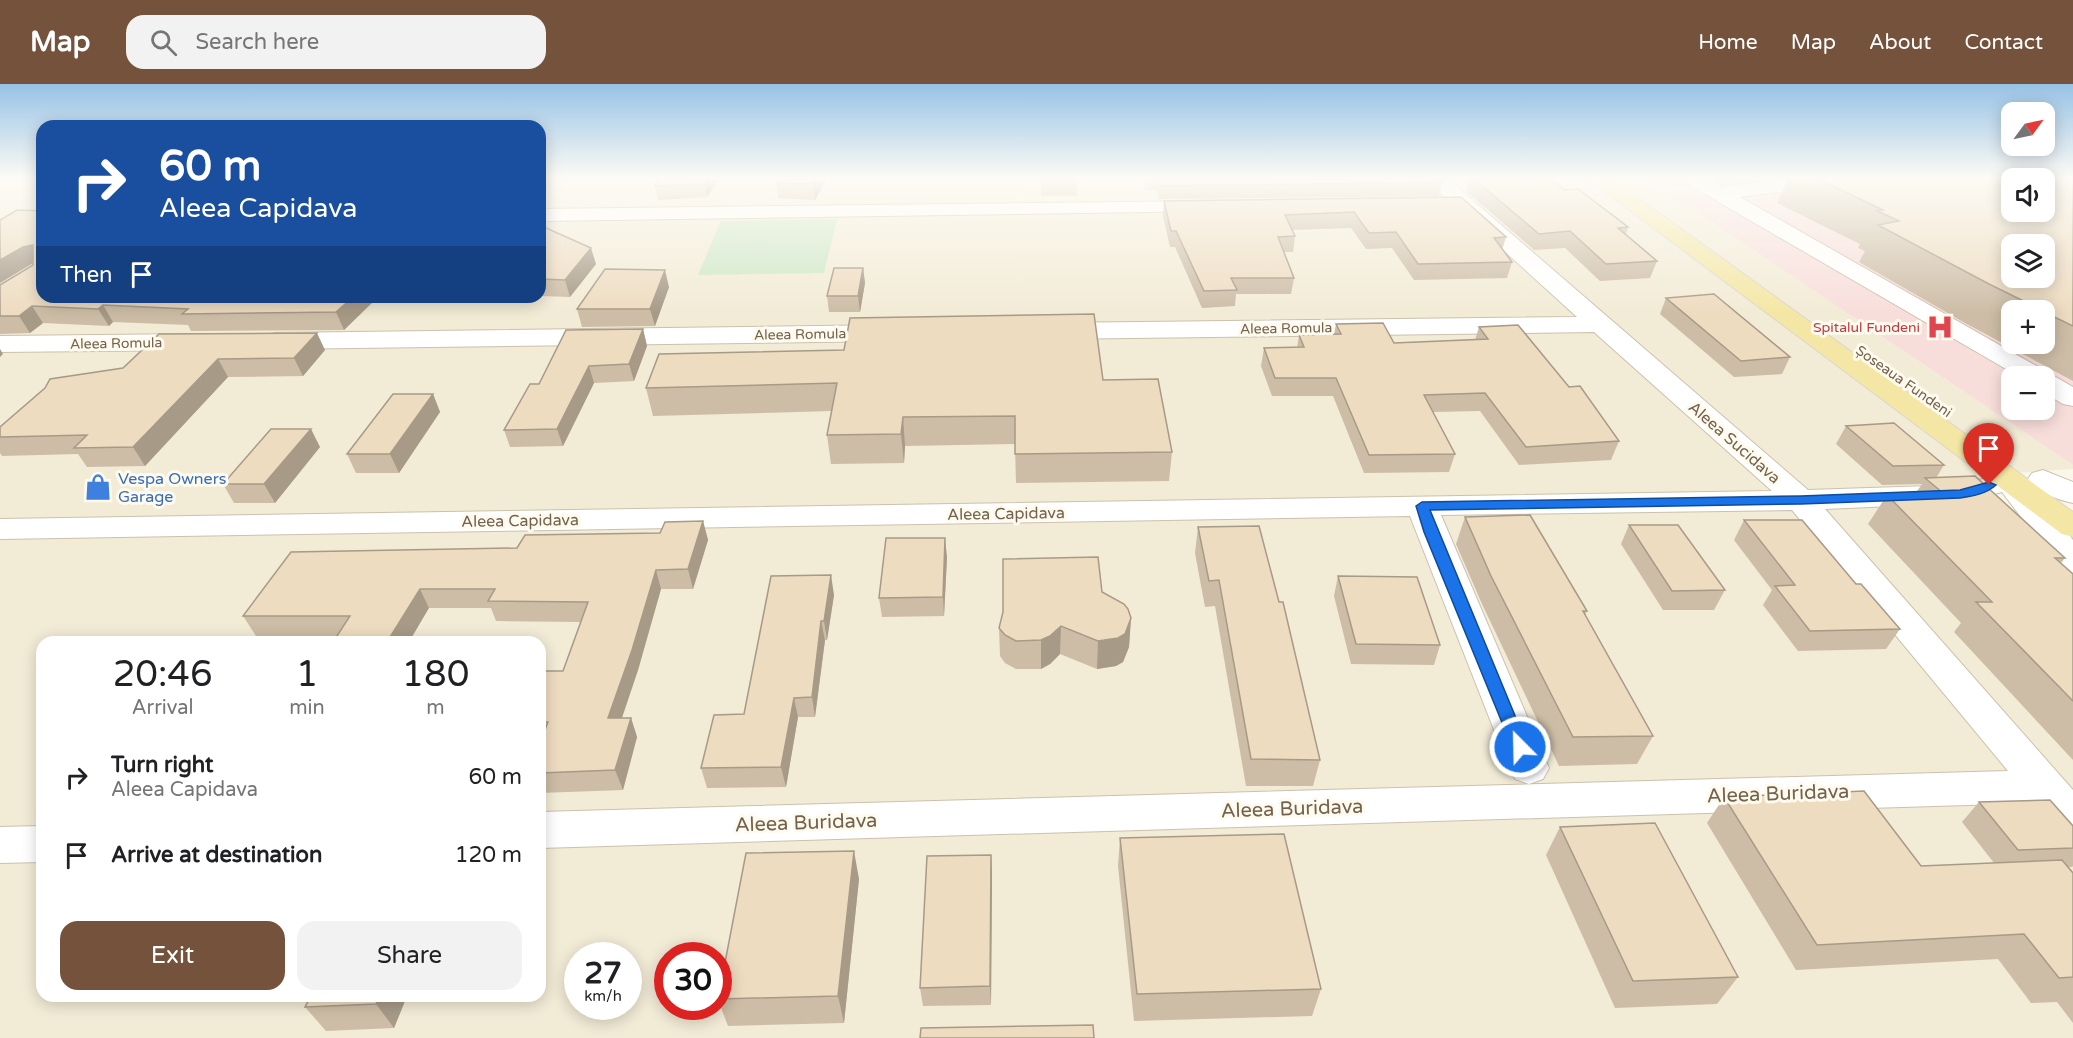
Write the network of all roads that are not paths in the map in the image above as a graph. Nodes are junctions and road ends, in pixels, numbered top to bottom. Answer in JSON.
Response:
{"nodes":[{"id":1,"x":1478,"y":224,"type":"edge"},
{"id":2,"x":1659,"y":224,"type":"edge"},
{"id":3,"x":1681,"y":224,"type":"edge"},
{"id":4,"x":1770,"y":224,"type":"edge"},
{"id":5,"x":1599,"y":324,"type":"junction"},
{"id":6,"x":1026,"y":331,"type":"edge"},
{"id":7,"x":919,"y":333,"type":"edge"},
{"id":8,"x":215,"y":341,"type":"edge"},
{"id":9,"x":251,"y":341,"type":"edge"},
{"id":10,"x":0,"y":344,"type":"edge"},
{"id":11,"x":2019,"y":366,"type":"edge"},
{"id":12,"x":2055,"y":388,"type":"edge"},
{"id":13,"x":2073,"y":398,"type":"edge"},
{"id":14,"x":2043,"y":479,"type":"junction"},
{"id":15,"x":2009,"y":481,"type":"junction"},
{"id":16,"x":2073,"y":494,"type":"edge"},
{"id":17,"x":2073,"y":499,"type":"edge"},
{"id":18,"x":1801,"y":500,"type":"junction"},
{"id":19,"x":1422,"y":506,"type":"junction"},
{"id":20,"x":2073,"y":527,"type":"edge"},
{"id":21,"x":0,"y":529,"type":"edge"},
{"id":22,"x":2073,"y":562,"type":"edge"},
{"id":23,"x":1529,"y":768,"type":"dead end"},
{"id":24,"x":2044,"y":786,"type":"junction"},
{"id":25,"x":2073,"y":819,"type":"edge"},
{"id":26,"x":546,"y":830,"type":"edge"},
{"id":27,"x":36,"y":844,"type":"edge"},
{"id":28,"x":0,"y":846,"type":"edge"}],
"edges":[{"from":1,"to":5,"type":"street","name":"Aleea Sucidava"},
{"from":2,"to":15,"type":"main road","name":"Șoseaua Fundeni"},
{"from":3,"to":14,"type":"main road","name":"Șoseaua Fundeni"},
{"from":4,"to":11,"type":"street"},
{"from":5,"to":6,"type":"street","name":"Aleea Romula"},
{"from":5,"to":18,"type":"street","name":"Aleea Sucidava"},
{"from":7,"to":9,"type":"street","name":"Aleea Romula"},
{"from":8,"to":10,"type":"street","name":"Aleea Romula"},
{"from":12,"to":13,"type":"street"},
{"from":14,"to":16,"type":"street","name":"Șoseaua Fundeni"},
{"from":14,"to":17,"type":"main road","name":"Șoseaua Fundeni"},
{"from":15,"to":18,"type":"street","name":"Aleea Capidava"},
{"from":15,"to":20,"type":"main road","name":"Șoseaua Fundeni"},
{"from":15,"to":22,"type":"street","name":"Șoseaua Fundeni"},
{"from":18,"to":19,"type":"street","name":"Aleea Capidava"},
{"from":18,"to":24,"type":"street","name":"Aleea Sucidava"},
{"from":19,"to":21,"type":"street","name":"Aleea Capidava"},
{"from":19,"to":23,"type":"street"},
{"from":24,"to":25,"type":"street","name":"Aleea Sucidava"},
{"from":24,"to":26,"type":"street","name":"Aleea Buridava"},
{"from":27,"to":28,"type":"street"}]}
